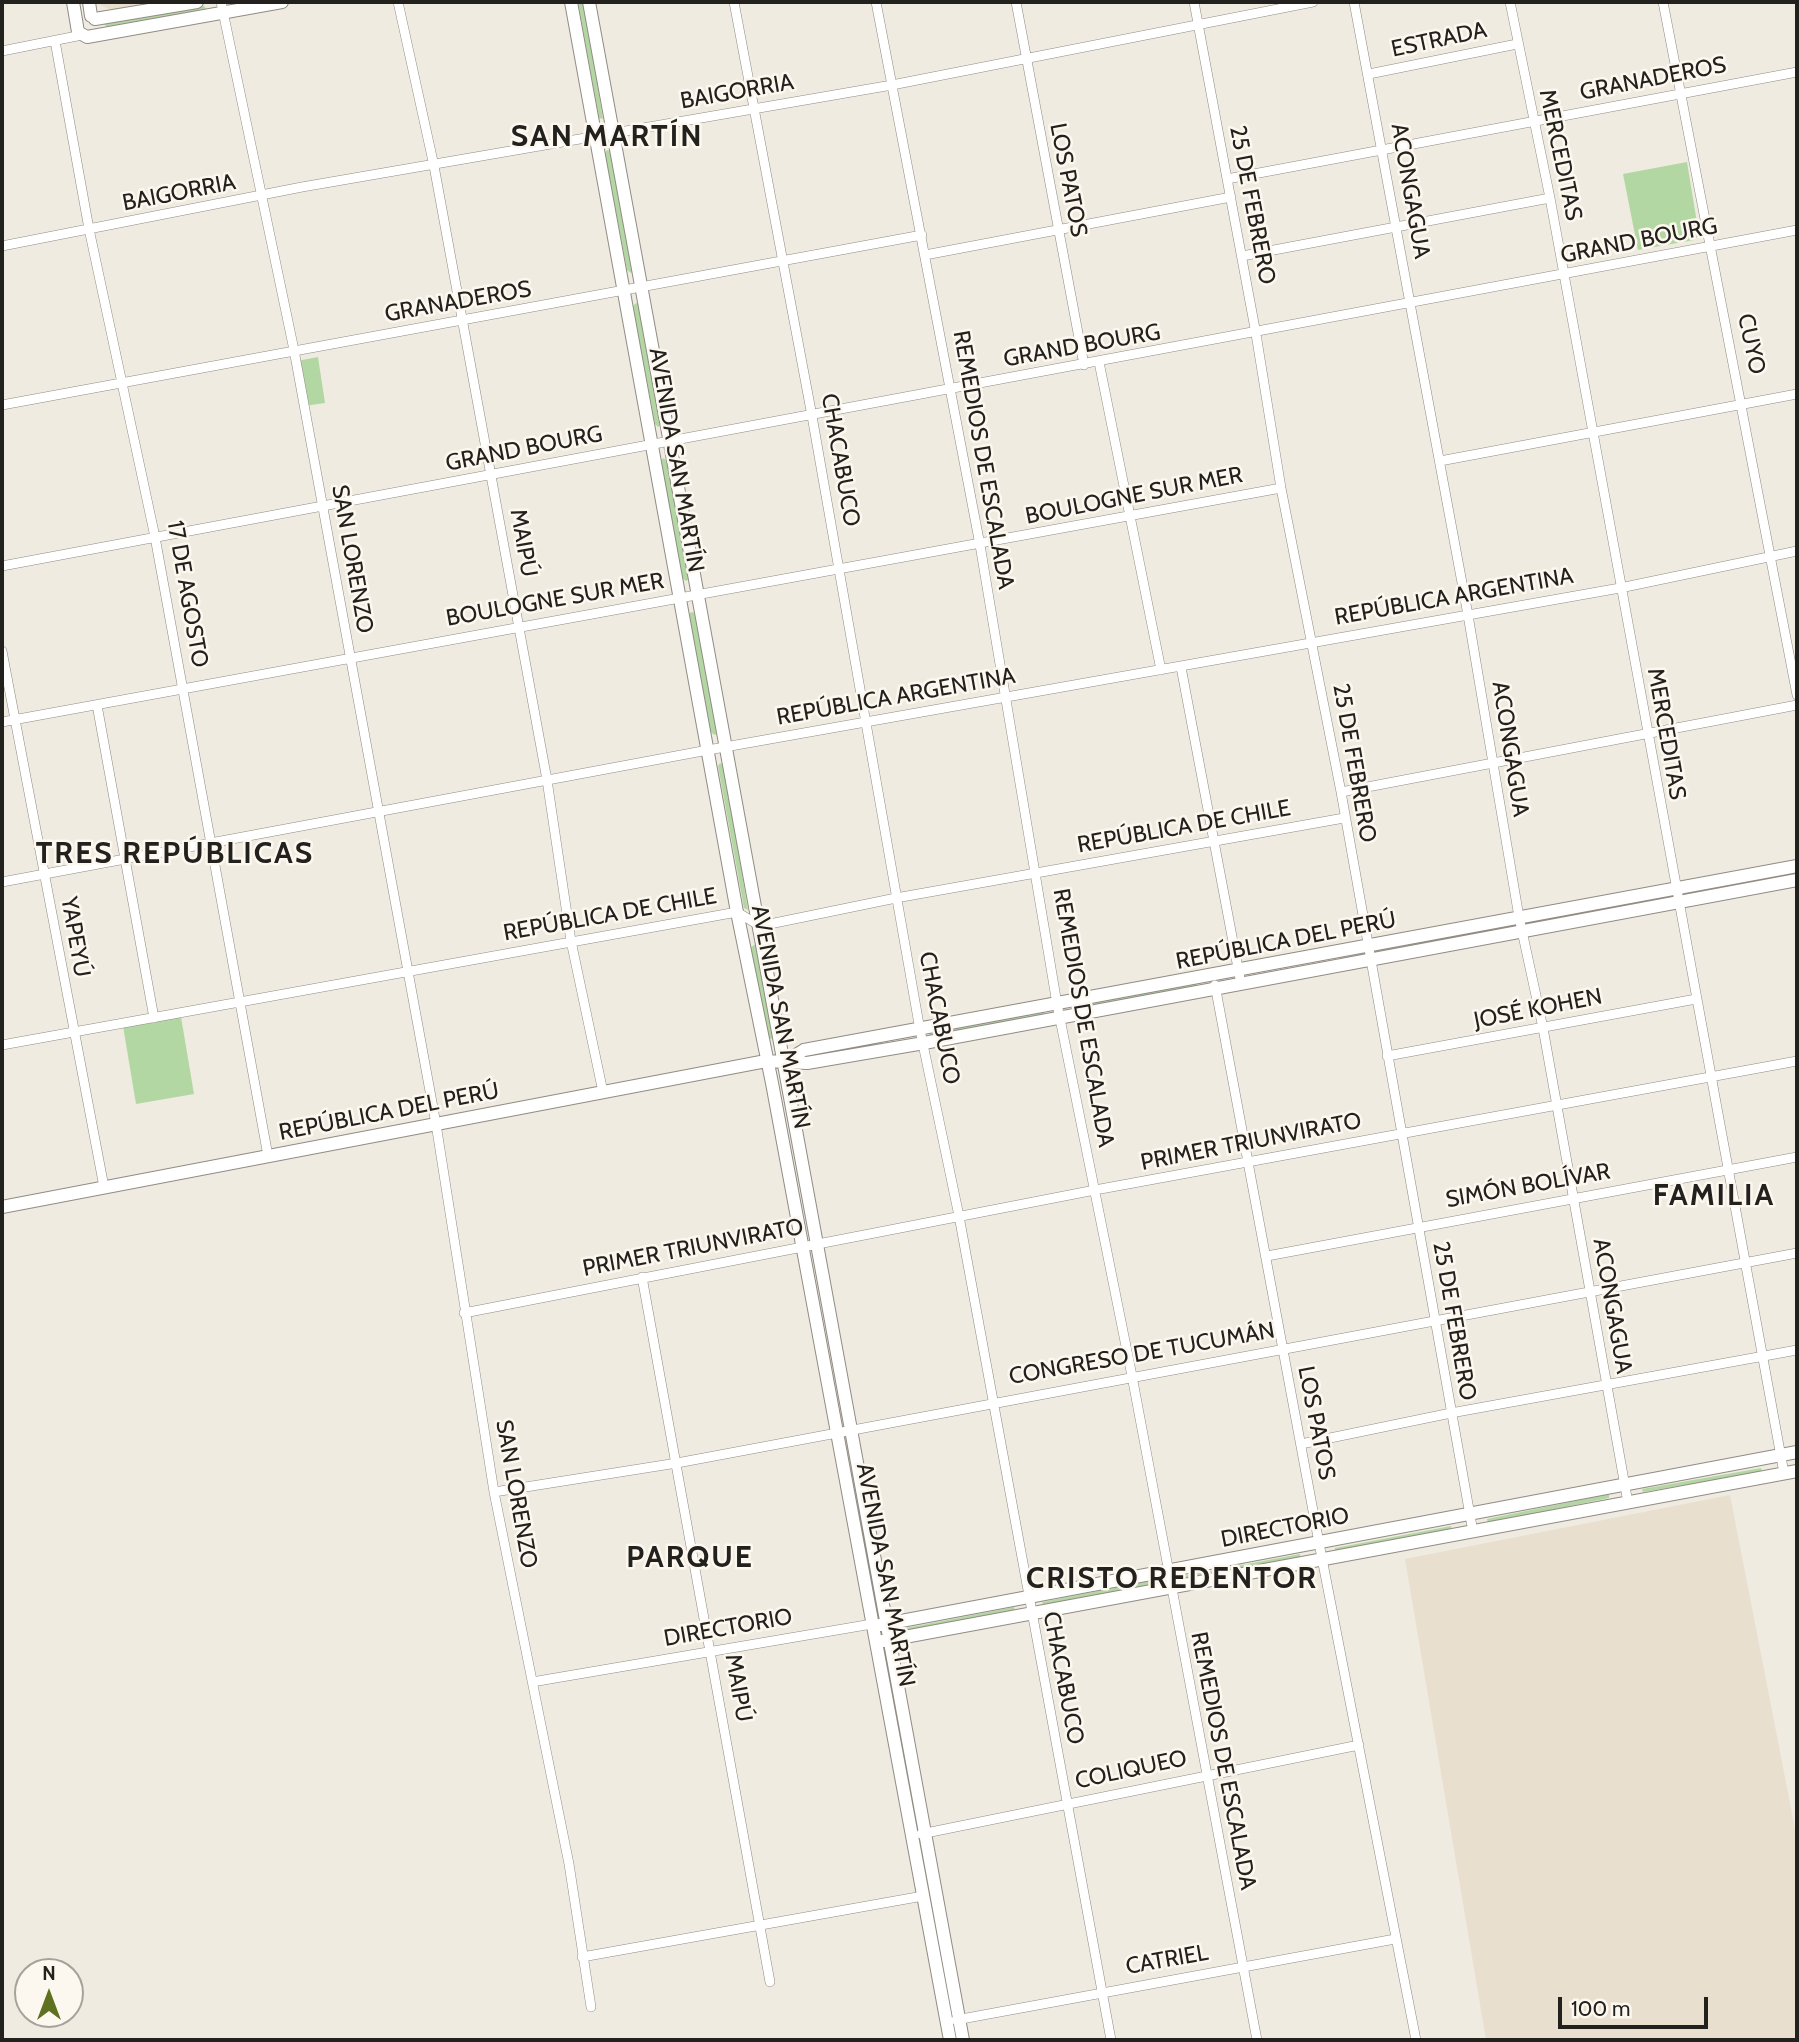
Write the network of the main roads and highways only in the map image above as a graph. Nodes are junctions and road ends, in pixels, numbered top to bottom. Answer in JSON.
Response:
{"nodes":[{"id":1,"x":73,"y":2,"type":"edge"},
{"id":2,"x":89,"y":2,"type":"edge"},
{"id":3,"x":197,"y":2,"type":"edge"},
{"id":4,"x":282,"y":2,"type":"edge"},
{"id":5,"x":571,"y":2,"type":"edge"},
{"id":6,"x":589,"y":2,"type":"edge"},
{"id":7,"x":222,"y":7,"type":"edge"},
{"id":8,"x":93,"y":18,"type":"junction"},
{"id":9,"x":84,"y":31,"type":"junction"},
{"id":10,"x":1797,"y":866,"type":"edge"},
{"id":11,"x":1797,"y":880,"type":"edge"},
{"id":12,"x":1676,"y":894,"type":"junction"},
{"id":13,"x":766,"y":1061,"type":"junction"},
{"id":14,"x":785,"y":1062,"type":"junction"},
{"id":15,"x":2,"y":1207,"type":"edge"},
{"id":16,"x":1797,"y":1452,"type":"edge"},
{"id":17,"x":1797,"y":1471,"type":"edge"},
{"id":18,"x":872,"y":1624,"type":"junction"},
{"id":19,"x":886,"y":1626,"type":"junction"},
{"id":20,"x":882,"y":1641,"type":"junction"},
{"id":21,"x":919,"y":1834,"type":"junction"},
{"id":22,"x":953,"y":2020,"type":"junction"},
{"id":23,"x":950,"y":2040,"type":"edge"},
{"id":24,"x":963,"y":2040,"type":"edge"}],
"edges":[{"from":1,"to":9,"type":"main road"},
{"from":2,"to":8,"type":"main road"},
{"from":3,"to":8,"type":"main road"},
{"from":4,"to":7,"type":"main road"},
{"from":5,"to":13,"type":"main road","name":"AVENIDA SAN MARTÍN"},
{"from":6,"to":14,"type":"main road","name":"AVENIDA SAN MARTÍN"},
{"from":7,"to":9,"type":"main road"},
{"from":8,"to":9,"type":"main road"},
{"from":8,"to":9,"type":"main road"},
{"from":10,"to":12,"type":"main road","name":"REPÚBLICA DEL PERÚ"},
{"from":11,"to":12,"type":"main road","name":"REPÚBLICA DEL PERÚ"},
{"from":12,"to":14,"type":"main road","name":"REPÚBLICA DEL PERÚ"},
{"from":13,"to":14,"type":"main road","name":"REPÚBLICA DEL PERÚ"},
{"from":13,"to":15,"type":"main road","name":"REPÚBLICA DEL PERÚ"},
{"from":13,"to":18,"type":"main road","name":"AVENIDA SAN MARTÍN"},
{"from":14,"to":19,"type":"main road","name":"AVENIDA SAN MARTÍN"},
{"from":16,"to":19,"type":"main road","name":"DIRECTORIO"},
{"from":17,"to":20,"type":"main road","name":"DIRECTORIO"},
{"from":18,"to":19,"type":"main road","name":"DIRECTORIO"},
{"from":18,"to":20,"type":"main road","name":"AVENIDA SAN MARTÍN"},
{"from":19,"to":20,"type":"main road","name":"AVENIDA SAN MARTÍN"},
{"from":20,"to":21,"type":"main road","name":"AVENIDA SAN MARTÍN"},
{"from":21,"to":22,"type":"main road","name":"AVENIDA SAN MARTÍN"},
{"from":21,"to":22,"type":"main road","name":"AVENIDA SAN MARTÍN"},
{"from":22,"to":23,"type":"main road","name":"AVENIDA SAN MARTÍN"},
{"from":22,"to":24,"type":"main road","name":"AVENIDA SAN MARTÍN"}]}
